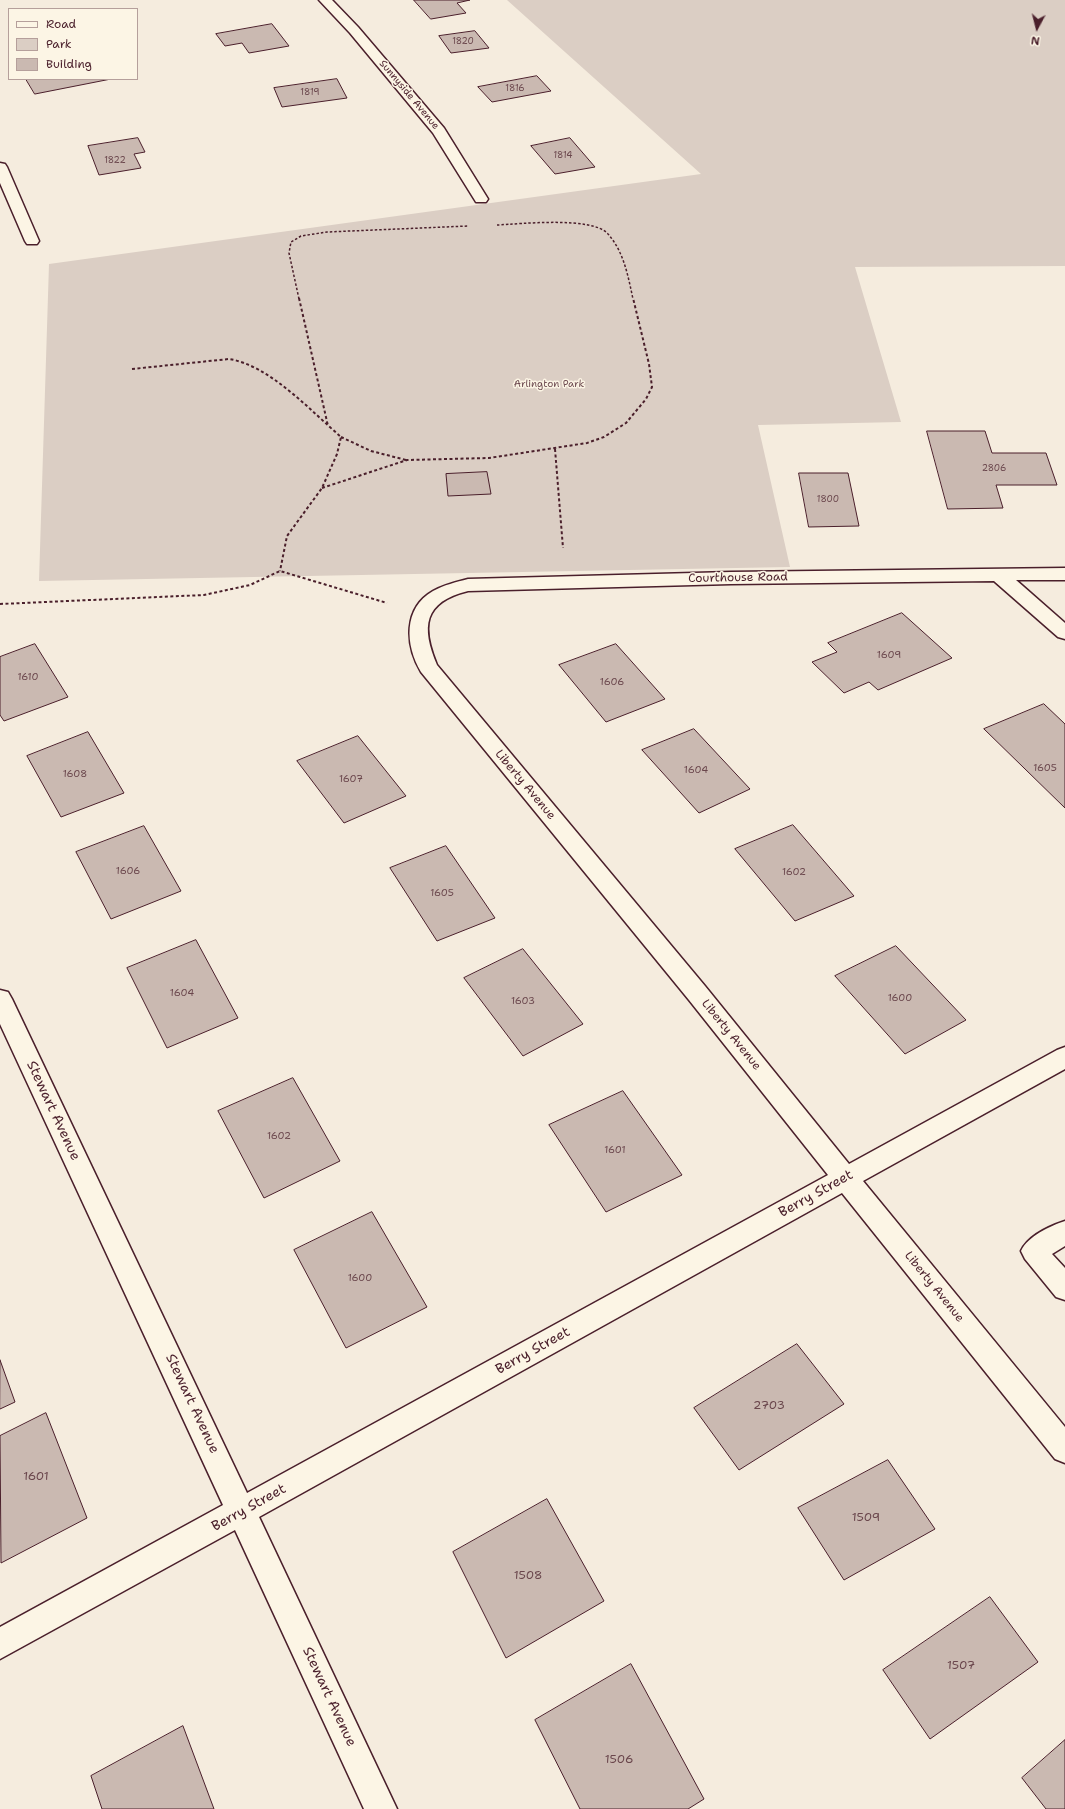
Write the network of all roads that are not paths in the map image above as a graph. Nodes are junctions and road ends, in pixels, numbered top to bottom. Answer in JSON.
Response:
{"nodes":[{"id":1,"x":325,"y":0,"type":"edge"},
{"id":2,"x":0,"y":167,"type":"edge"},
{"id":3,"x":481,"y":199,"type":"dead end"},
{"id":4,"x":32,"y":241,"type":"dead end"},
{"id":5,"x":1065,"y":574,"type":"edge"},
{"id":6,"x":999,"y":575,"type":"junction"},
{"id":7,"x":422,"y":614,"type":"joint"},
{"id":8,"x":1065,"y":633,"type":"edge"},
{"id":9,"x":0,"y":999,"type":"edge"},
{"id":10,"x":1065,"y":1057,"type":"edge"},
{"id":11,"x":845,"y":1178,"type":"junction"},
{"id":12,"x":1065,"y":1232,"type":"edge"},
{"id":13,"x":1065,"y":1288,"type":"edge"},
{"id":14,"x":1065,"y":1449,"type":"edge"},
{"id":15,"x":243,"y":1512,"type":"junction"},
{"id":16,"x":0,"y":1644,"type":"edge"},
{"id":17,"x":381,"y":1809,"type":"edge"}],
"edges":[{"from":1,"to":3,"type":"street","name":"Sunnyside Avenue"},
{"from":2,"to":4,"type":"street"},
{"from":5,"to":6,"type":"street","name":"Courthouse Road"},
{"from":6,"to":7,"type":"street","name":"Courthouse Road"},
{"from":6,"to":8,"type":"street"},
{"from":7,"to":11,"type":"street","name":"Liberty Avenue"},
{"from":9,"to":15,"type":"street","name":"Stewart Avenue"},
{"from":10,"to":11,"type":"street","name":"Berry Street"},
{"from":11,"to":14,"type":"street","name":"Liberty Avenue"},
{"from":11,"to":15,"type":"street","name":"Berry Street"},
{"from":12,"to":13,"type":"street"},
{"from":15,"to":16,"type":"street","name":"Berry Street"},
{"from":15,"to":17,"type":"street","name":"Stewart Avenue"}]}
